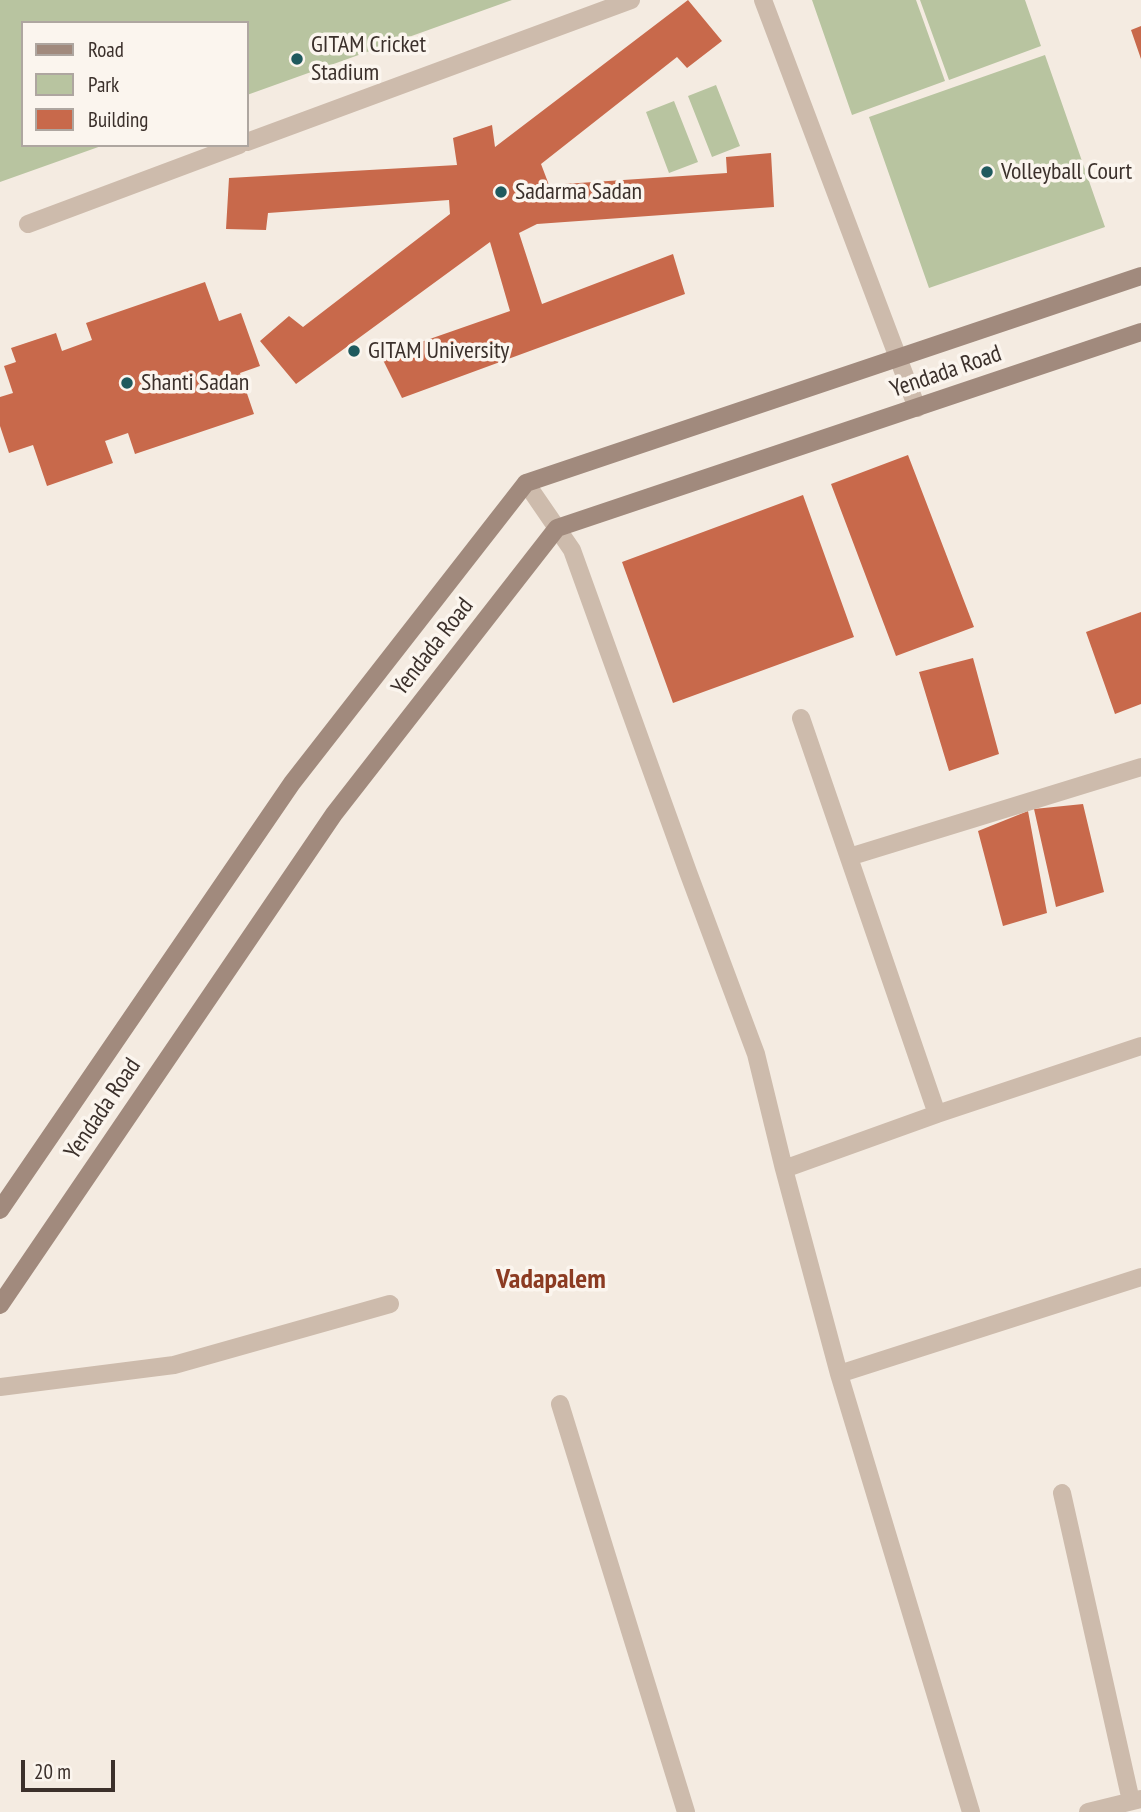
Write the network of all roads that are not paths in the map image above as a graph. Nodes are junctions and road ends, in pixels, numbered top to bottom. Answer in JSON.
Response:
{"nodes":[{"id":1,"x":631,"y":0,"type":"edge"},
{"id":2,"x":763,"y":0,"type":"edge"},
{"id":3,"x":248,"y":142,"type":"edge"},
{"id":4,"x":234,"y":147,"type":"edge"},
{"id":5,"x":28,"y":224,"type":"dead end"},
{"id":6,"x":1141,"y":276,"type":"edge"},
{"id":7,"x":1141,"y":332,"type":"edge"},
{"id":8,"x":898,"y":359,"type":"junction"},
{"id":9,"x":917,"y":408,"type":"junction"},
{"id":10,"x":526,"y":483,"type":"junction"},
{"id":11,"x":557,"y":528,"type":"junction"},
{"id":12,"x":801,"y":718,"type":"dead end"},
{"id":13,"x":1141,"y":767,"type":"edge"},
{"id":14,"x":849,"y":857,"type":"junction"},
{"id":15,"x":1141,"y":1046,"type":"edge"},
{"id":16,"x":937,"y":1114,"type":"junction"},
{"id":17,"x":784,"y":1169,"type":"junction"},
{"id":18,"x":0,"y":1210,"type":"edge"},
{"id":19,"x":1141,"y":1277,"type":"edge"},
{"id":20,"x":390,"y":1304,"type":"dead end"},
{"id":21,"x":0,"y":1305,"type":"edge"},
{"id":22,"x":839,"y":1374,"type":"junction"},
{"id":23,"x":0,"y":1387,"type":"edge"},
{"id":24,"x":560,"y":1404,"type":"dead end"},
{"id":25,"x":1062,"y":1493,"type":"dead end"},
{"id":26,"x":1136,"y":1800,"type":"edge"},
{"id":27,"x":686,"y":1812,"type":"edge"},
{"id":28,"x":971,"y":1812,"type":"edge"},
{"id":29,"x":1088,"y":1812,"type":"edge"}],
"edges":[{"from":1,"to":3,"type":"street"},
{"from":2,"to":8,"type":"street"},
{"from":4,"to":5,"type":"street"},
{"from":6,"to":8,"type":"main road","name":"Yendada Road"},
{"from":7,"to":9,"type":"main road","name":"Yendada Road"},
{"from":8,"to":9,"type":"street"},
{"from":8,"to":10,"type":"main road","name":"Yendada Road"},
{"from":9,"to":11,"type":"main road","name":"Yendada Road"},
{"from":10,"to":11,"type":"street"},
{"from":10,"to":18,"type":"main road","name":"Yendada Road"},
{"from":11,"to":17,"type":"street"},
{"from":11,"to":21,"type":"main road","name":"Yendada Road"},
{"from":12,"to":14,"type":"street"},
{"from":13,"to":14,"type":"street"},
{"from":14,"to":16,"type":"street"},
{"from":15,"to":16,"type":"street"},
{"from":16,"to":17,"type":"street"},
{"from":17,"to":22,"type":"street"},
{"from":19,"to":22,"type":"street"},
{"from":20,"to":23,"type":"street"},
{"from":22,"to":28,"type":"street"},
{"from":24,"to":27,"type":"street"},
{"from":25,"to":26,"type":"street"},
{"from":26,"to":29,"type":"street"}]}
